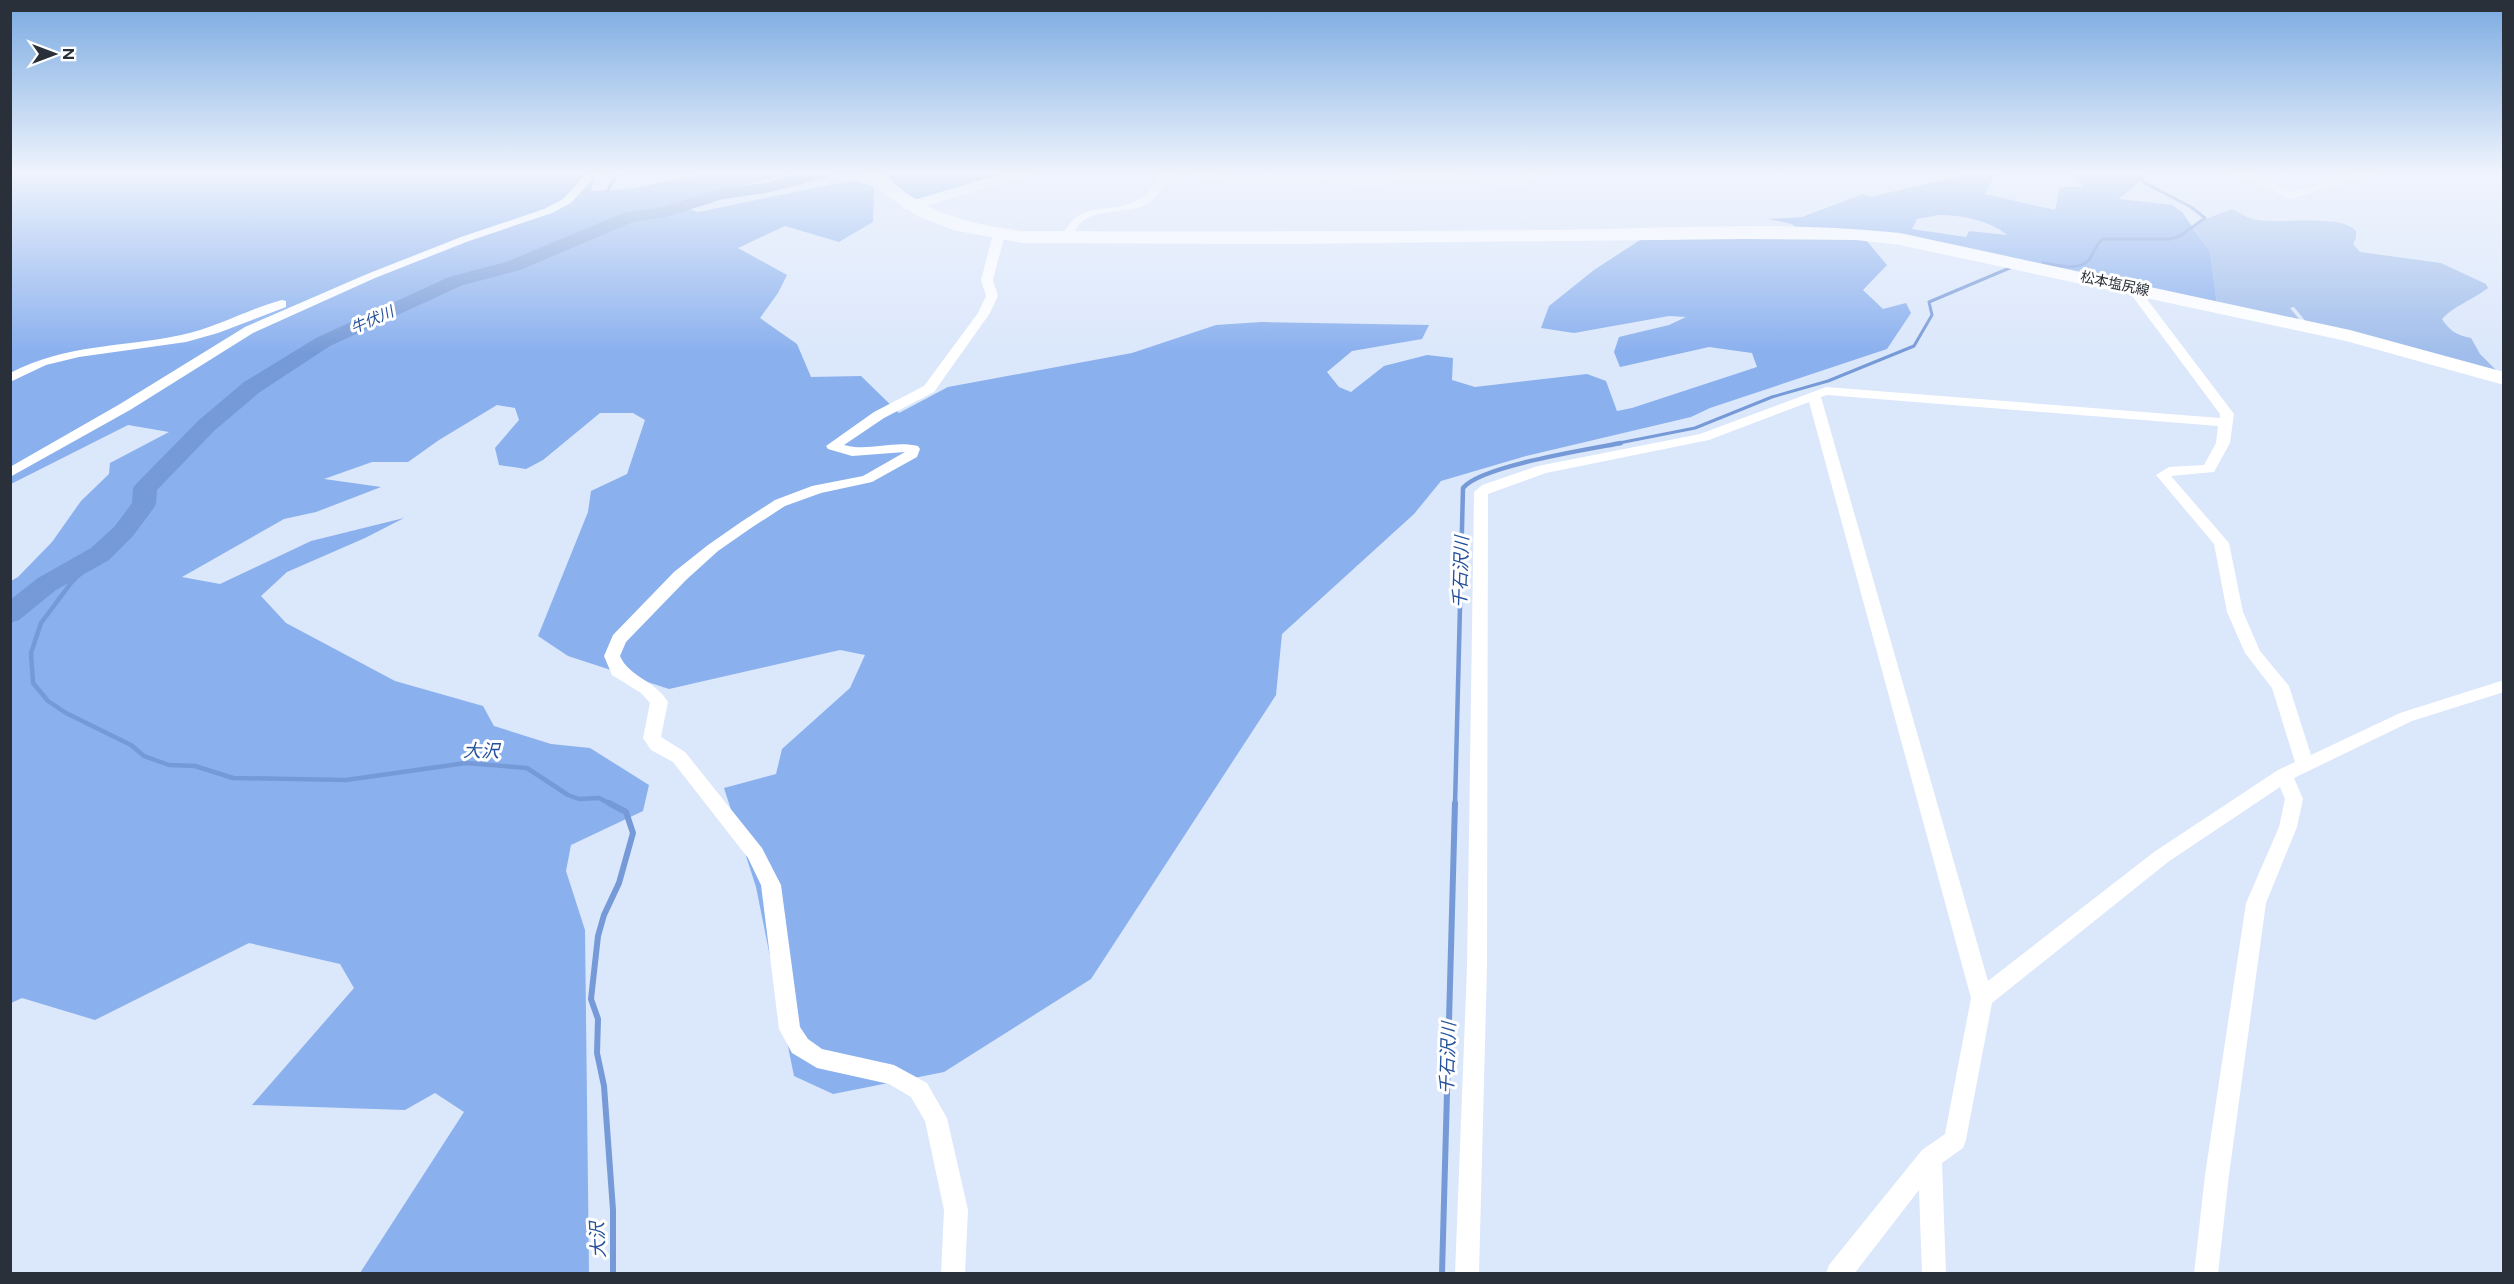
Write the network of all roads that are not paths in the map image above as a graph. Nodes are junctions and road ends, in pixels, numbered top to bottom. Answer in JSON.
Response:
{"nodes":[{"id":1,"x":483,"y":233,"type":"edge"},
{"id":2,"x":994,"y":233,"type":"edge"},
{"id":3,"x":1069,"y":233,"type":"edge"},
{"id":4,"x":999,"y":234,"type":"junction"},
{"id":5,"x":1067,"y":238,"type":"junction"},
{"id":6,"x":371,"y":276,"type":"junction"},
{"id":7,"x":2133,"y":288,"type":"junction"},
{"id":8,"x":10,"y":378,"type":"edge"},
{"id":9,"x":2504,"y":379,"type":"edge"},
{"id":10,"x":1814,"y":395,"type":"junction"},
{"id":11,"x":2226,"y":423,"type":"junction"},
{"id":12,"x":10,"y":473,"type":"edge"},
{"id":13,"x":2504,"y":686,"type":"edge"},
{"id":14,"x":2305,"y":765,"type":"junction"},
{"id":15,"x":2284,"y":775,"type":"junction"},
{"id":16,"x":1982,"y":998,"type":"junction"},
{"id":17,"x":1930,"y":1158,"type":"junction"},
{"id":18,"x":953,"y":1274,"type":"edge"},
{"id":19,"x":1467,"y":1274,"type":"edge"},
{"id":20,"x":1838,"y":1274,"type":"edge"},
{"id":21,"x":1934,"y":1274,"type":"edge"},
{"id":22,"x":2206,"y":1274,"type":"edge"}],
"edges":[{"from":1,"to":6,"type":"street"},
{"from":2,"to":4,"type":"main road","name":"松本塩尻線"},
{"from":3,"to":5,"type":"street"},
{"from":4,"to":5,"type":"main road","name":"松本塩尻線"},
{"from":4,"to":18,"type":"street"},
{"from":5,"to":7,"type":"main road","name":"松本塩尻線"},
{"from":6,"to":8,"type":"street"},
{"from":6,"to":12,"type":"street"},
{"from":7,"to":9,"type":"main road","name":"松本塩尻線"},
{"from":7,"to":11,"type":"street"},
{"from":10,"to":11,"type":"street"},
{"from":10,"to":16,"type":"street"},
{"from":10,"to":19,"type":"street"},
{"from":11,"to":14,"type":"street"},
{"from":13,"to":14,"type":"street"},
{"from":14,"to":15,"type":"street"},
{"from":15,"to":16,"type":"street"},
{"from":15,"to":22,"type":"street"},
{"from":16,"to":17,"type":"street"},
{"from":17,"to":20,"type":"street"},
{"from":17,"to":21,"type":"street"}]}
